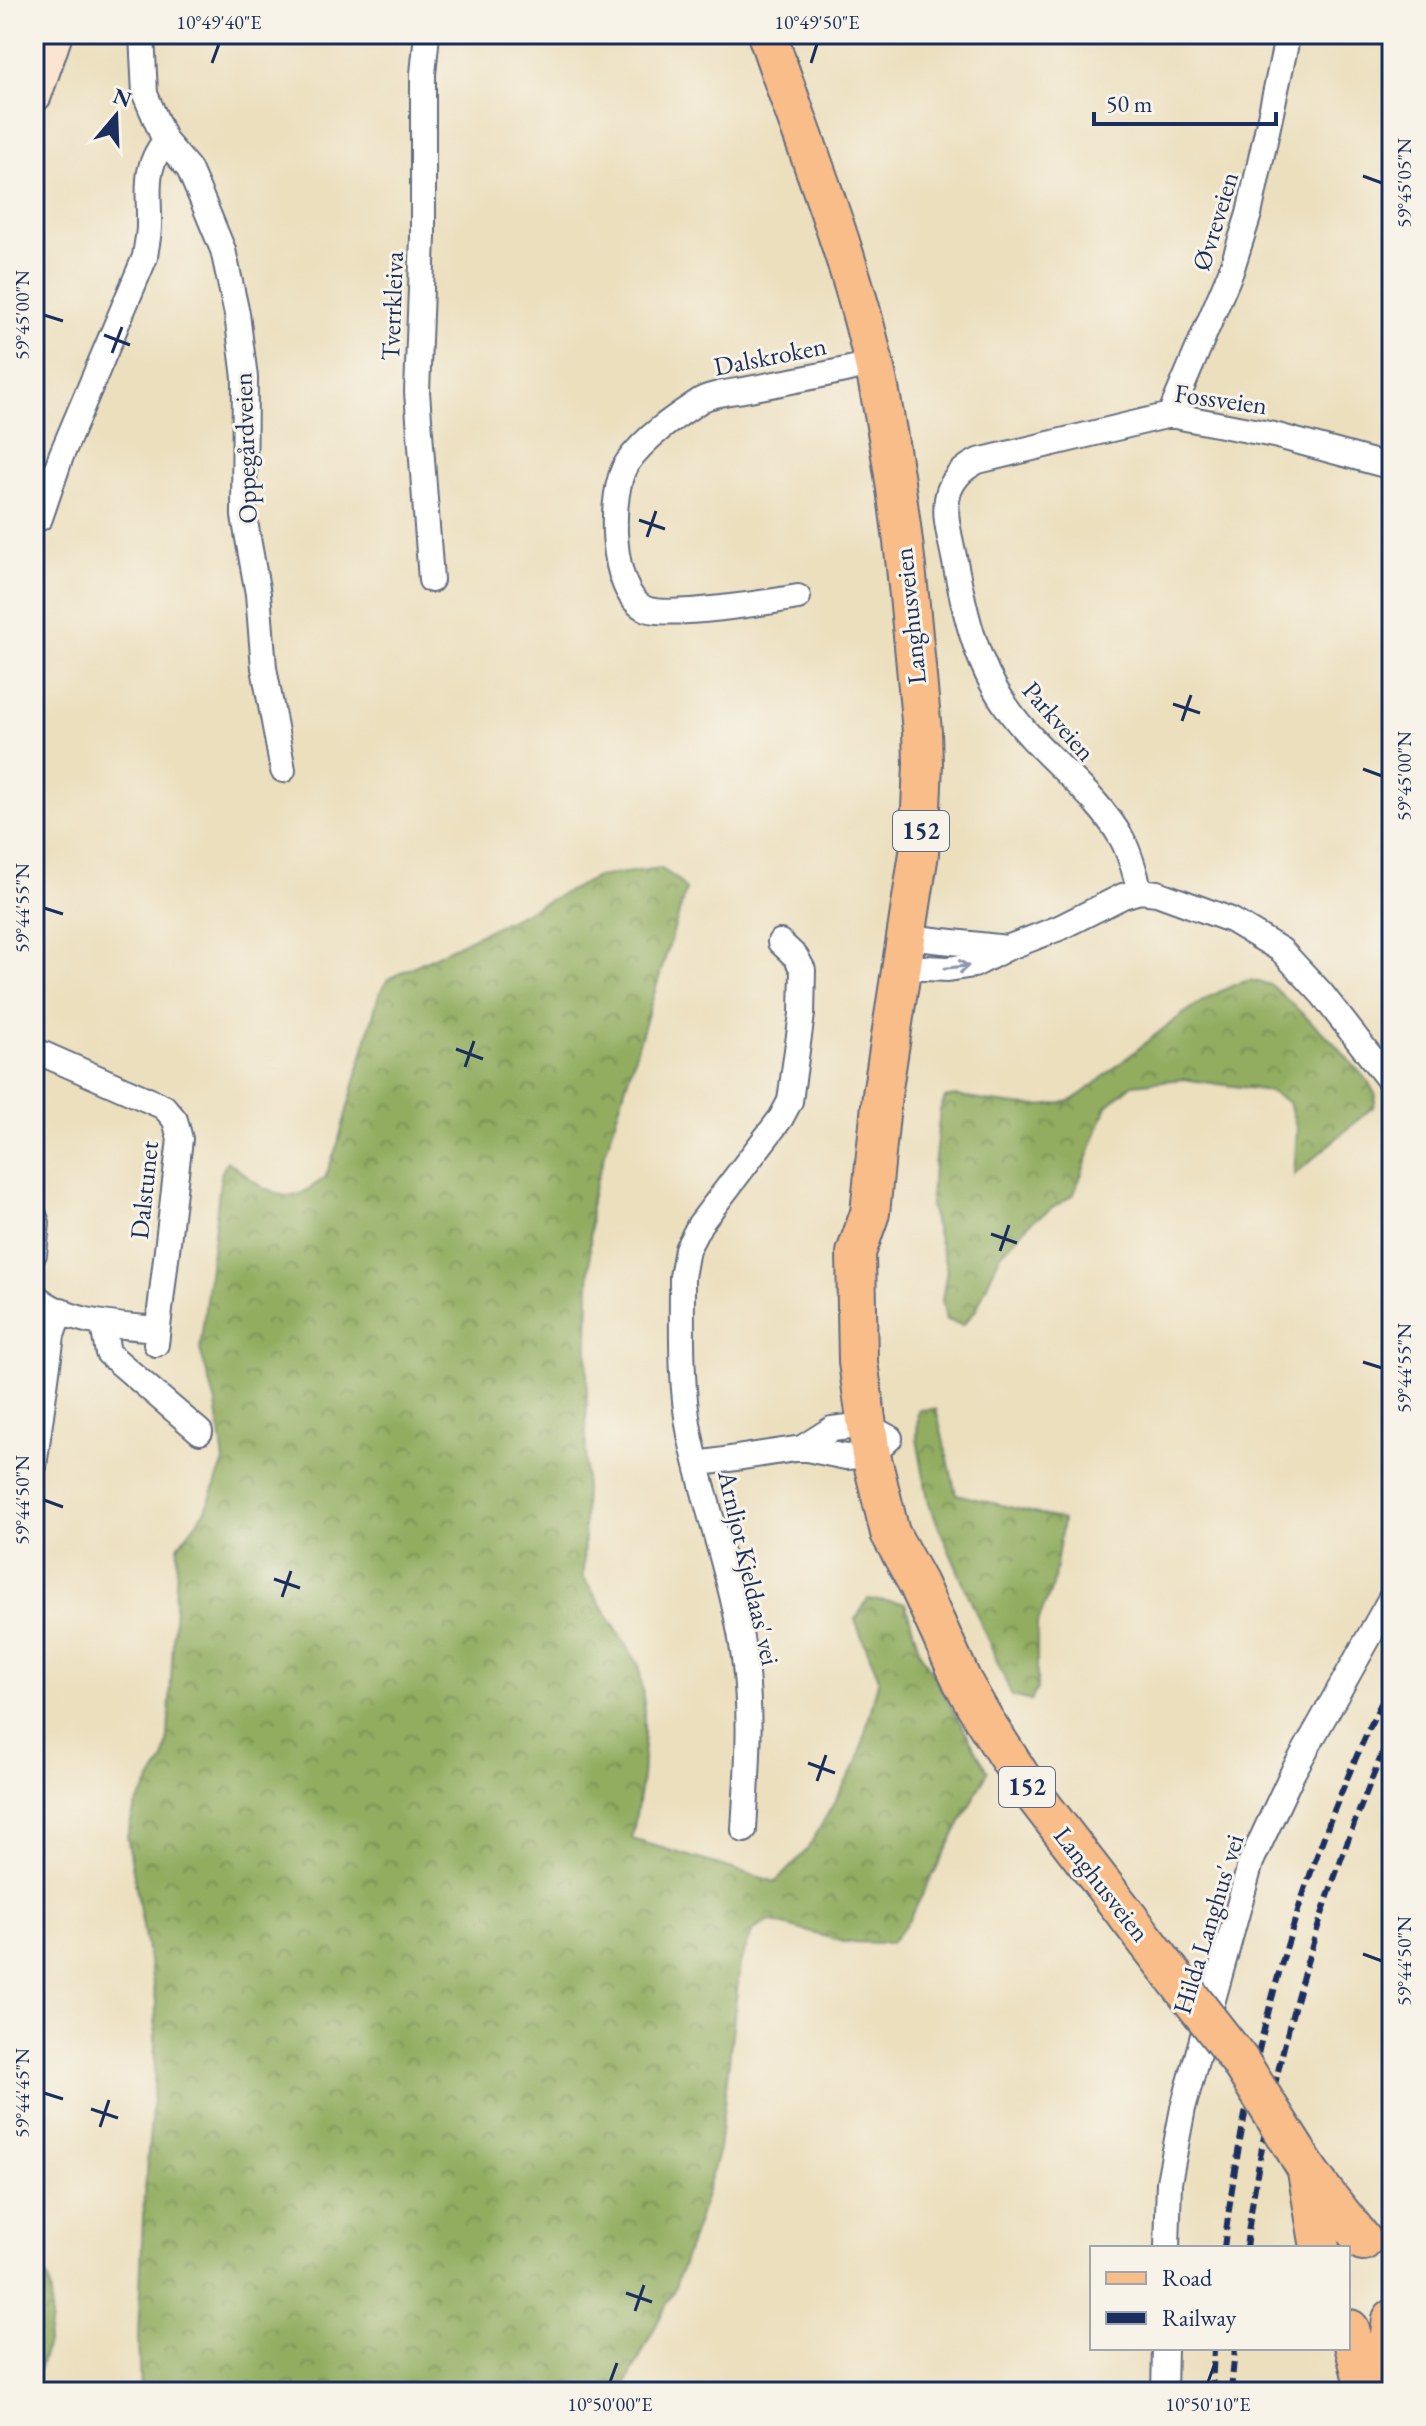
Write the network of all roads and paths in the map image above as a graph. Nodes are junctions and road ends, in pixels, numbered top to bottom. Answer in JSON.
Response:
{"nodes":[{"id":1,"x":55,"y":34,"type":"edge"},
{"id":2,"x":142,"y":34,"type":"edge"},
{"id":3,"x":427,"y":34,"type":"edge"},
{"id":4,"x":767,"y":34,"type":"edge"},
{"id":5,"x":1288,"y":34,"type":"edge"},
{"id":6,"x":34,"y":95,"type":"edge"},
{"id":7,"x":165,"y":141,"type":"junction"},
{"id":8,"x":874,"y":363,"type":"junction"},
{"id":9,"x":1170,"y":415,"type":"junction"},
{"id":10,"x":1392,"y":467,"type":"edge"},
{"id":11,"x":954,"y":481,"type":"joint"},
{"id":12,"x":40,"y":518,"type":"dead end"},
{"id":13,"x":431,"y":580,"type":"dead end"},
{"id":14,"x":798,"y":597,"type":"dead end"},
{"id":15,"x":283,"y":770,"type":"dead end"},
{"id":16,"x":1140,"y":891,"type":"junction"},
{"id":17,"x":780,"y":942,"type":"dead end"},
{"id":18,"x":905,"y":952,"type":"junction"},
{"id":19,"x":34,"y":1050,"type":"edge"},
{"id":20,"x":1392,"y":1084,"type":"edge"},
{"id":21,"x":34,"y":1215,"type":"edge"},
{"id":22,"x":34,"y":1254,"type":"edge"},
{"id":23,"x":34,"y":1295,"type":"edge"},
{"id":24,"x":61,"y":1310,"type":"junction"},
{"id":25,"x":103,"y":1325,"type":"junction"},
{"id":26,"x":200,"y":1432,"type":"dead end"},
{"id":27,"x":875,"y":1439,"type":"junction"},
{"id":28,"x":697,"y":1464,"type":"junction"},
{"id":29,"x":34,"y":1466,"type":"edge"},
{"id":30,"x":1392,"y":1596,"type":"edge"},
{"id":31,"x":744,"y":1830,"type":"dead end"},
{"id":32,"x":1307,"y":2171,"type":"junction"},
{"id":33,"x":1167,"y":2246,"type":"edge"},
{"id":34,"x":1320,"y":2246,"type":"edge"},
{"id":35,"x":1364,"y":2247,"type":"edge"},
{"id":36,"x":1392,"y":2319,"type":"edge"},
{"id":37,"x":1350,"y":2329,"type":"edge"},
{"id":38,"x":1350,"y":2333,"type":"edge"},
{"id":39,"x":1165,"y":2350,"type":"edge"},
{"id":40,"x":1164,"y":2392,"type":"edge"},
{"id":41,"x":1366,"y":2392,"type":"edge"},
{"id":42,"x":1382,"y":2392,"type":"edge"}],
"edges":[{"from":1,"to":6,"type":"main road"},
{"from":2,"to":7,"type":"street","name":"Oppegårdveien"},
{"from":3,"to":13,"type":"street","name":"Tverrkleiva"},
{"from":4,"to":8,"type":"main road","name":"Langhusveien","number":"152"},
{"from":5,"to":9,"type":"street","name":"Øvreveien"},
{"from":7,"to":12,"type":"street"},
{"from":7,"to":15,"type":"street","name":"Oppegårdveien"},
{"from":8,"to":14,"type":"street","name":"Dalskroken"},
{"from":8,"to":18,"type":"main road","name":"Langhusveien","number":"152"},
{"from":9,"to":10,"type":"street","name":"Fossveien"},
{"from":9,"to":11,"type":"street","name":"Fossveien"},
{"from":11,"to":16,"type":"street","name":"Parkveien"},
{"from":16,"to":18,"type":"street"},
{"from":16,"to":20,"type":"street"},
{"from":17,"to":28,"type":"street","name":"Arnljot Kjeldaas' vei"},
{"from":18,"to":27,"type":"main road","name":"Langhusveien","number":"152"},
{"from":19,"to":25,"type":"street","name":"Dalstunet"},
{"from":21,"to":22,"type":"street"},
{"from":23,"to":24,"type":"street","name":"Dalstunet"},
{"from":24,"to":25,"type":"street","name":"Dalstunet"},
{"from":24,"to":29,"type":"street"},
{"from":25,"to":26,"type":"street"},
{"from":27,"to":28,"type":"street","name":"Arnljot Kjeldaas' vei"},
{"from":27,"to":32,"type":"main road","name":"Langhusveien","number":"152","bridge":true},
{"from":28,"to":31,"type":"street","name":"Arnljot Kjeldaas' vei"},
{"from":30,"to":33,"type":"street","name":"Hilda Langhus' vei"},
{"from":32,"to":34,"type":"main road","name":"Langhusveien","number":"152"},
{"from":32,"to":35,"type":"main road","name":"Langhusveien","number":"152"},
{"from":36,"to":37,"type":"main road"},
{"from":36,"to":42,"type":"main road"},
{"from":38,"to":41,"type":"main road"},
{"from":39,"to":40,"type":"street"}]}
